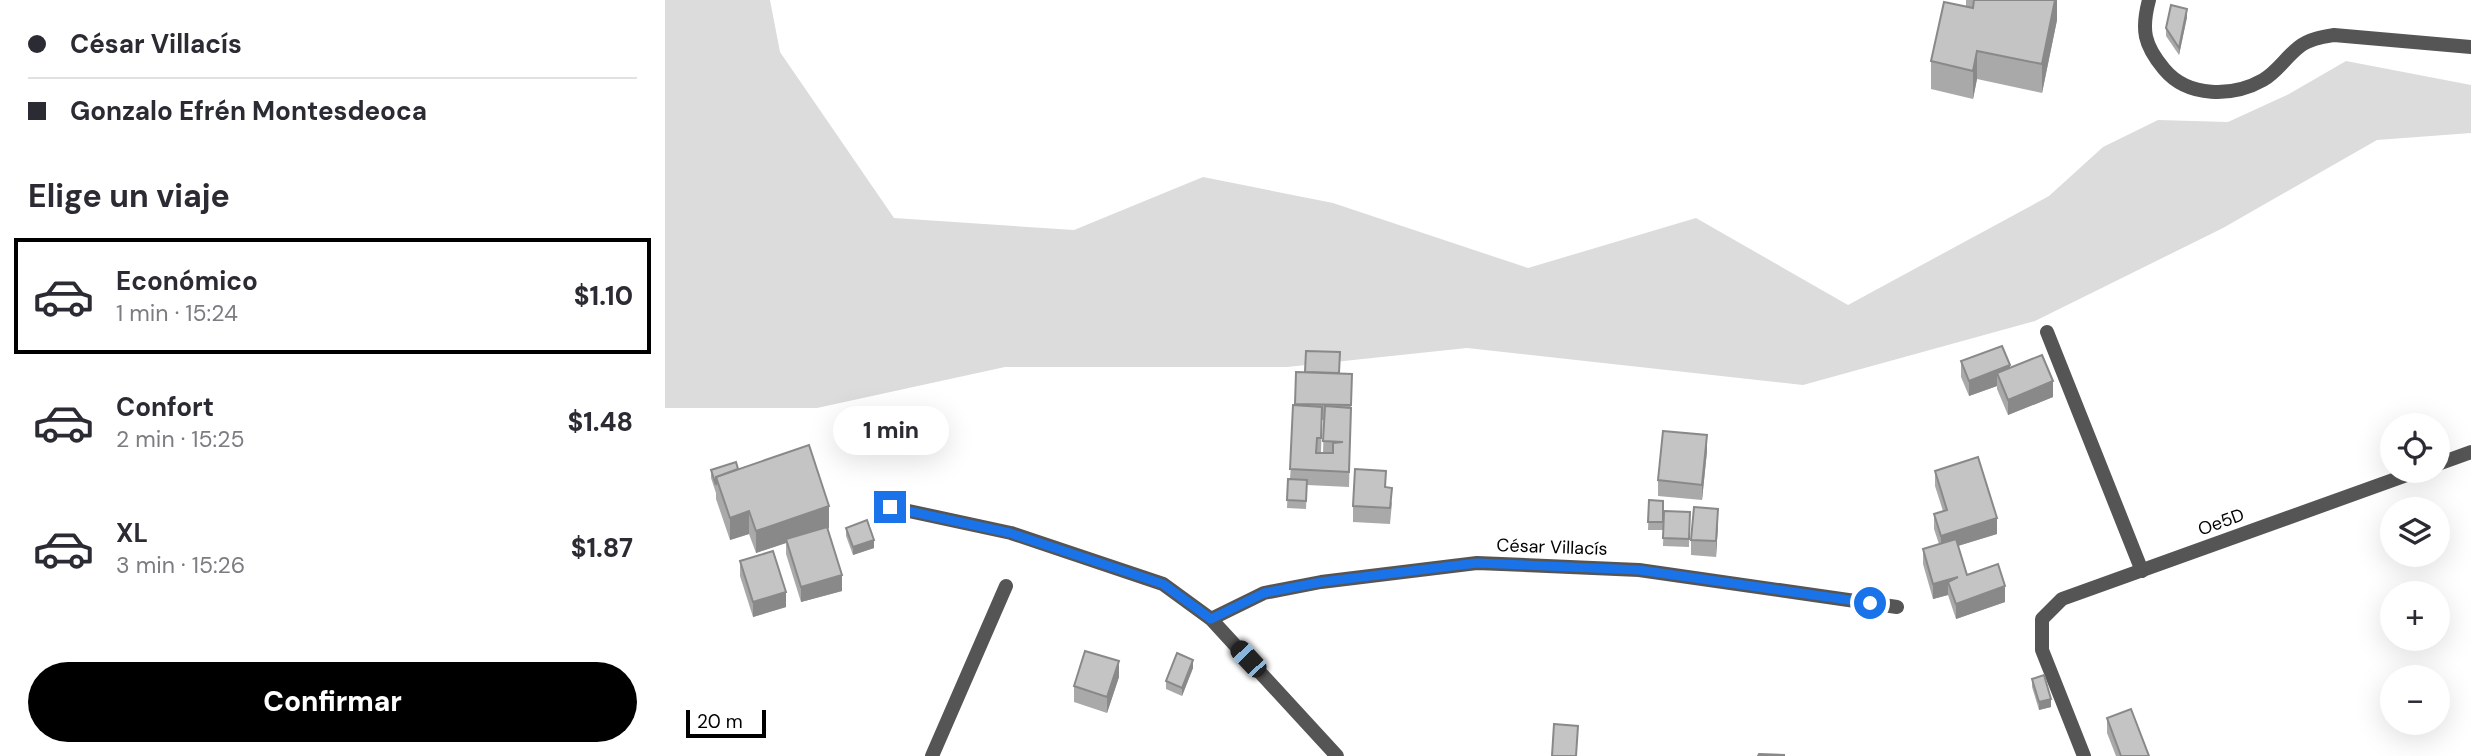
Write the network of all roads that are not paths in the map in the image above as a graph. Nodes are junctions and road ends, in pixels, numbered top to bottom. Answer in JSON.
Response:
{"nodes":[{"id":1,"x":2149,"y":0,"type":"edge"},
{"id":2,"x":2471,"y":47,"type":"edge"},
{"id":3,"x":2047,"y":332,"type":"dead end"},
{"id":4,"x":2471,"y":452,"type":"edge"},
{"id":5,"x":2450,"y":460,"type":"edge"},
{"id":6,"x":2385,"y":483,"type":"edge"},
{"id":7,"x":890,"y":507,"type":"dead end"},
{"id":8,"x":2142,"y":571,"type":"junction"},
{"id":9,"x":1006,"y":586,"type":"dead end"},
{"id":10,"x":1896,"y":607,"type":"dead end"},
{"id":11,"x":1211,"y":619,"type":"junction"},
{"id":12,"x":1323,"y":740,"type":"junction"},
{"id":13,"x":932,"y":756,"type":"edge"},
{"id":14,"x":1316,"y":756,"type":"edge"},
{"id":15,"x":1337,"y":756,"type":"edge"},
{"id":16,"x":2084,"y":756,"type":"edge"}],
"edges":[{"from":1,"to":2,"type":"street"},
{"from":3,"to":8,"type":"street"},
{"from":4,"to":5,"type":"street"},
{"from":6,"to":8,"type":"street","name":"Oe5D"},
{"from":7,"to":11,"type":"street"},
{"from":8,"to":16,"type":"street","name":"Oe5D"},
{"from":9,"to":13,"type":"street"},
{"from":10,"to":11,"type":"street","name":"César Villacís"},
{"from":11,"to":12,"type":"street"},
{"from":12,"to":14,"type":"street"},
{"from":12,"to":15,"type":"street"}]}
